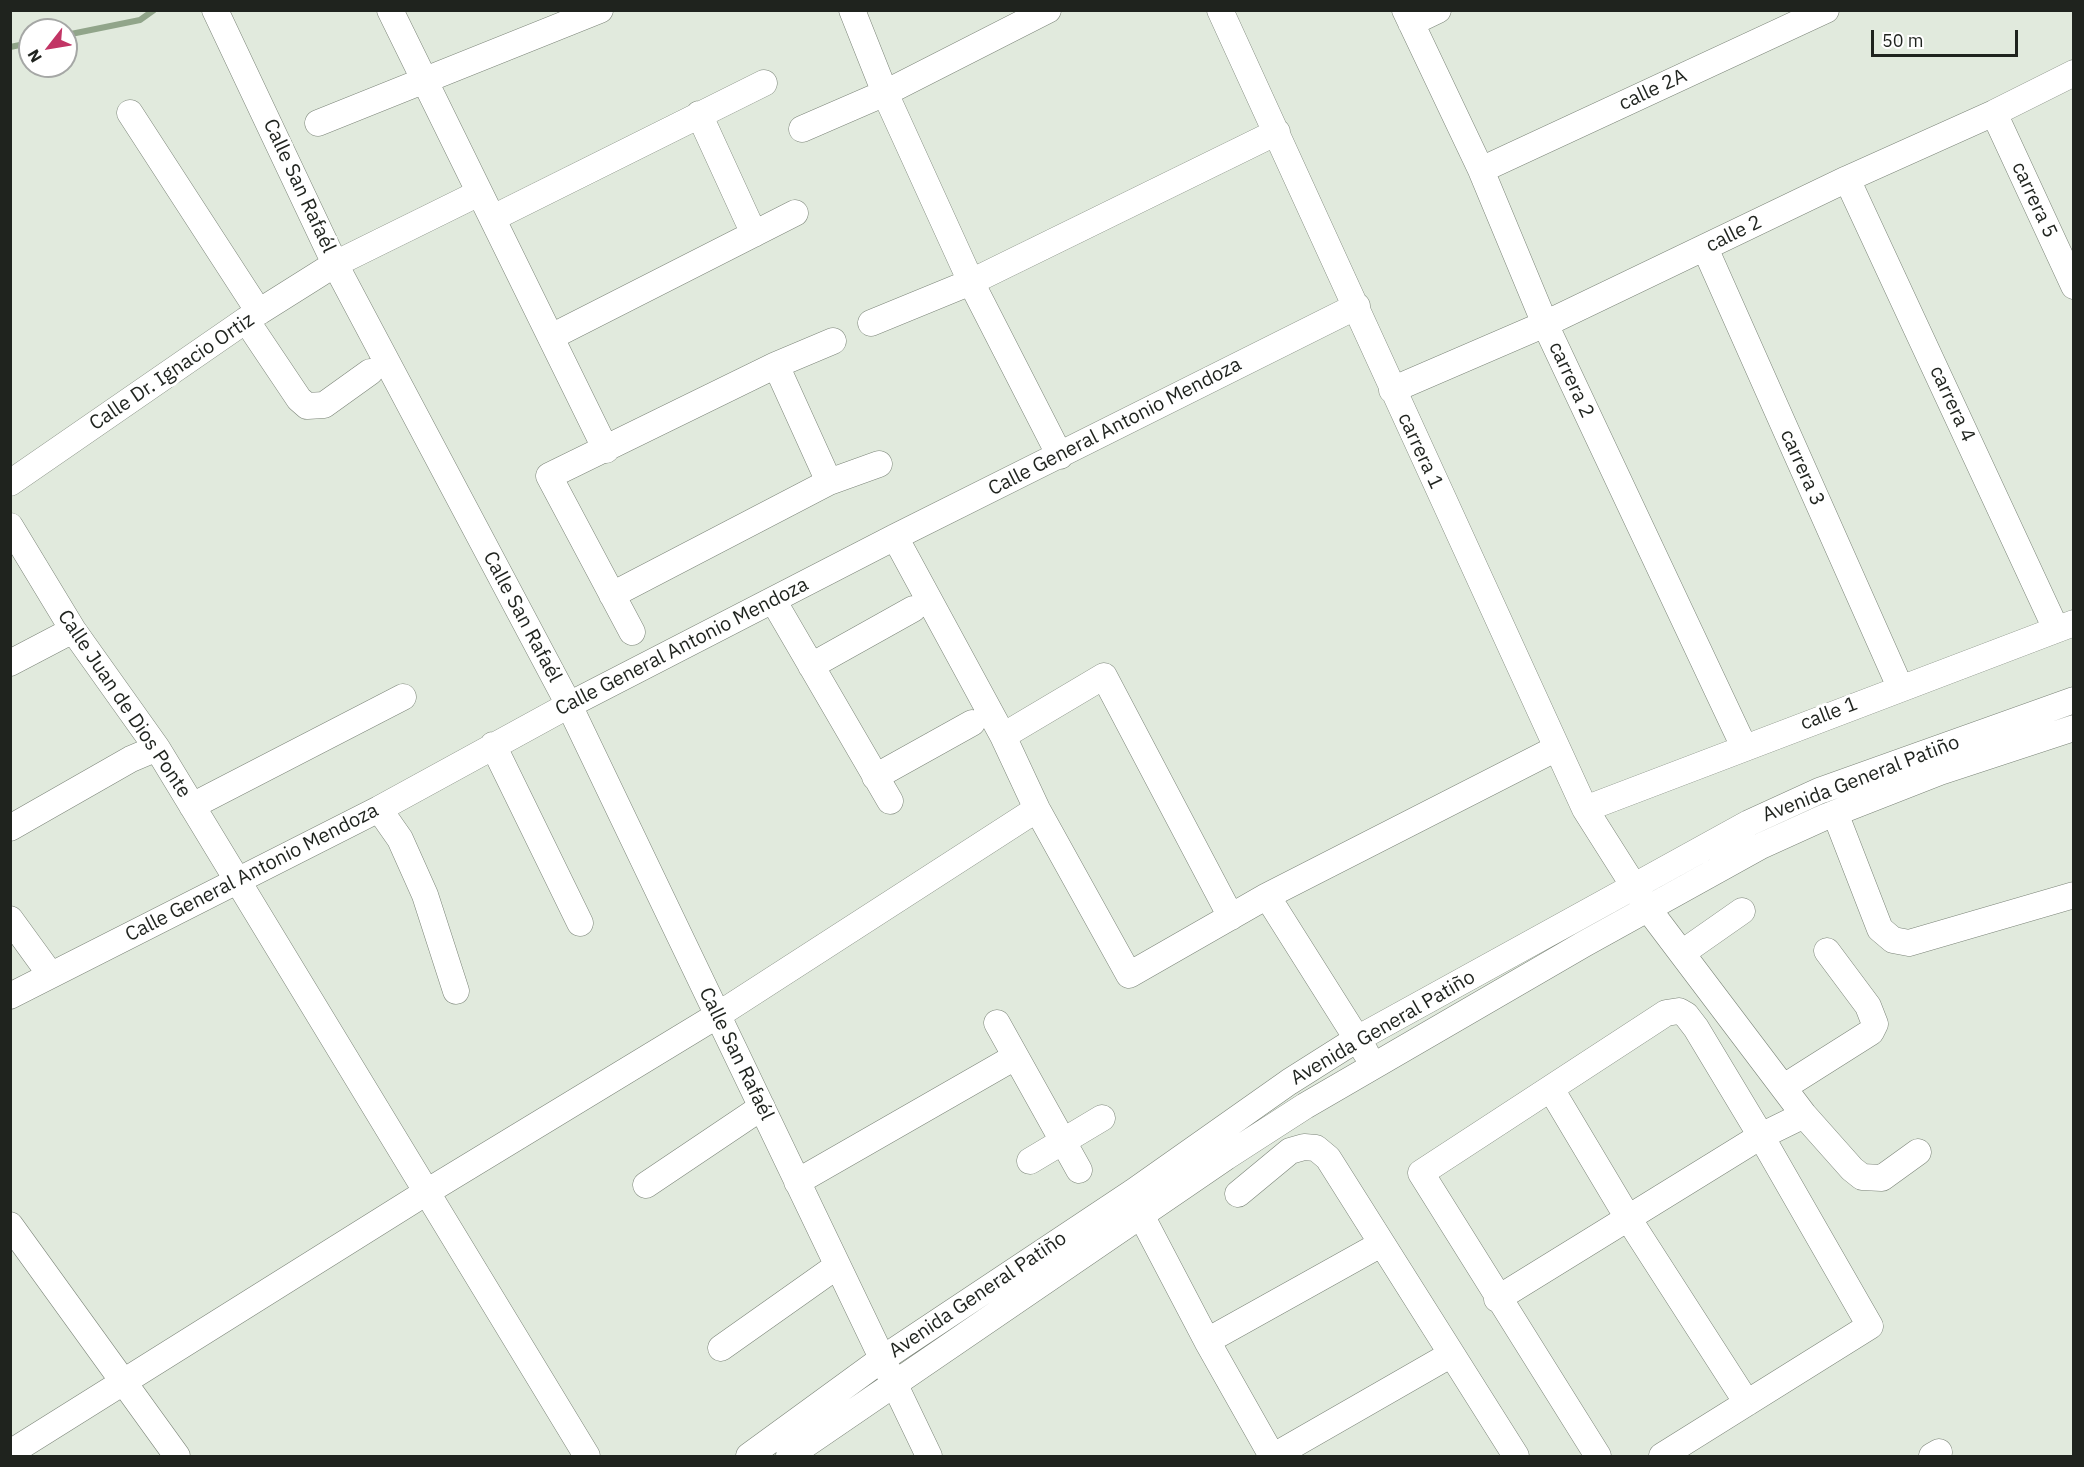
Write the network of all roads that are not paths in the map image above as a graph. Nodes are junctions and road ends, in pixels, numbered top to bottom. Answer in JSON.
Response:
{"nodes":[{"id":1,"x":216,"y":10,"type":"edge"},
{"id":2,"x":390,"y":10,"type":"edge"},
{"id":3,"x":600,"y":10,"type":"edge"},
{"id":4,"x":852,"y":10,"type":"edge"},
{"id":5,"x":1048,"y":10,"type":"edge"},
{"id":6,"x":1221,"y":10,"type":"edge"},
{"id":7,"x":1438,"y":10,"type":"edge"},
{"id":8,"x":1826,"y":10,"type":"edge"},
{"id":9,"x":1408,"y":17,"type":"edge"},
{"id":10,"x":2073,"y":73,"type":"edge"},
{"id":11,"x":426,"y":81,"type":"junction"},
{"id":12,"x":764,"y":83,"type":"dead end"},
{"id":13,"x":885,"y":93,"type":"junction"},
{"id":14,"x":130,"y":113,"type":"dead end"},
{"id":15,"x":699,"y":114,"type":"junction"},
{"id":16,"x":1994,"y":114,"type":"junction"},
{"id":17,"x":318,"y":123,"type":"dead end"},
{"id":18,"x":802,"y":129,"type":"dead end"},
{"id":19,"x":1277,"y":132,"type":"junction"},
{"id":20,"x":1481,"y":170,"type":"junction"},
{"id":21,"x":1847,"y":179,"type":"junction"},
{"id":22,"x":479,"y":193,"type":"junction"},
{"id":23,"x":795,"y":213,"type":"dead end"},
{"id":24,"x":493,"y":218,"type":"junction"},
{"id":25,"x":754,"y":234,"type":"junction"},
{"id":26,"x":1705,"y":248,"type":"junction"},
{"id":27,"x":335,"y":264,"type":"junction"},
{"id":28,"x":971,"y":282,"type":"junction"},
{"id":29,"x":2073,"y":286,"type":"edge"},
{"id":30,"x":1357,"y":306,"type":"junction"},
{"id":31,"x":253,"y":316,"type":"junction"},
{"id":32,"x":871,"y":323,"type":"dead end"},
{"id":33,"x":1545,"y":324,"type":"junction"},
{"id":34,"x":551,"y":336,"type":"junction"},
{"id":35,"x":833,"y":341,"type":"dead end"},
{"id":36,"x":776,"y":365,"type":"junction"},
{"id":37,"x":370,"y":372,"type":"dead end"},
{"id":38,"x":1392,"y":390,"type":"junction"},
{"id":39,"x":606,"y":450,"type":"junction"},
{"id":40,"x":1060,"y":456,"type":"junction"},
{"id":41,"x":879,"y":464,"type":"dead end"},
{"id":42,"x":829,"y":482,"type":"junction"},
{"id":43,"x":10,"y":483,"type":"edge"},
{"id":44,"x":10,"y":526,"type":"edge"},
{"id":45,"x":895,"y":537,"type":"junction"},
{"id":46,"x":612,"y":595,"type":"junction"},
{"id":47,"x":772,"y":600,"type":"junction"},
{"id":48,"x":913,"y":609,"type":"dead end"},
{"id":49,"x":2065,"y":626,"type":"edge"},
{"id":50,"x":74,"y":630,"type":"junction"},
{"id":51,"x":632,"y":632,"type":"dead end"},
{"id":52,"x":10,"y":663,"type":"edge"},
{"id":53,"x":811,"y":666,"type":"junction"},
{"id":54,"x":1900,"y":687,"type":"junction"},
{"id":55,"x":403,"y":697,"type":"dead end"},
{"id":56,"x":2073,"y":700,"type":"edge"},
{"id":57,"x":569,"y":705,"type":"junction"},
{"id":58,"x":972,"y":723,"type":"dead end"},
{"id":59,"x":2073,"y":728,"type":"edge"},
{"id":60,"x":1003,"y":736,"type":"junction"},
{"id":61,"x":493,"y":745,"type":"junction"},
{"id":62,"x":1744,"y":747,"type":"junction"},
{"id":63,"x":157,"y":748,"type":"junction"},
{"id":64,"x":1557,"y":748,"type":"junction"},
{"id":65,"x":875,"y":777,"type":"junction"},
{"id":66,"x":890,"y":801,"type":"dead end"},
{"id":67,"x":192,"y":806,"type":"junction"},
{"id":68,"x":1037,"y":808,"type":"junction"},
{"id":69,"x":379,"y":809,"type":"junction"},
{"id":70,"x":1585,"y":809,"type":"junction"},
{"id":71,"x":1835,"y":813,"type":"junction"},
{"id":72,"x":10,"y":828,"type":"edge"},
{"id":73,"x":236,"y":882,"type":"junction"},
{"id":74,"x":1633,"y":884,"type":"junction"},
{"id":75,"x":2073,"y":895,"type":"edge"},
{"id":76,"x":1267,"y":896,"type":"junction"},
{"id":77,"x":1649,"y":910,"type":"junction"},
{"id":78,"x":1742,"y":911,"type":"dead end"},
{"id":79,"x":1231,"y":917,"type":"junction"},
{"id":80,"x":10,"y":919,"type":"edge"},
{"id":81,"x":580,"y":923,"type":"dead end"},
{"id":82,"x":1827,"y":951,"type":"dead end"},
{"id":83,"x":1682,"y":953,"type":"junction"},
{"id":84,"x":50,"y":974,"type":"junction"},
{"id":85,"x":456,"y":991,"type":"dead end"},
{"id":86,"x":10,"y":996,"type":"edge"},
{"id":87,"x":718,"y":1015,"type":"junction"},
{"id":88,"x":997,"y":1023,"type":"dead end"},
{"id":89,"x":1357,"y":1039,"type":"junction"},
{"id":90,"x":1015,"y":1057,"type":"junction"},
{"id":91,"x":1376,"y":1067,"type":"junction"},
{"id":92,"x":1784,"y":1087,"type":"junction"},
{"id":93,"x":1551,"y":1089,"type":"junction"},
{"id":94,"x":762,"y":1107,"type":"junction"},
{"id":95,"x":1804,"y":1115,"type":"junction"},
{"id":96,"x":1102,"y":1118,"type":"dead end"},
{"id":97,"x":1761,"y":1136,"type":"junction"},
{"id":98,"x":1064,"y":1142,"type":"junction"},
{"id":99,"x":1918,"y":1152,"type":"dead end"},
{"id":100,"x":1030,"y":1161,"type":"dead end"},
{"id":101,"x":1079,"y":1170,"type":"dead end"},
{"id":102,"x":797,"y":1182,"type":"junction"},
{"id":103,"x":646,"y":1185,"type":"dead end"},
{"id":104,"x":425,"y":1193,"type":"junction"},
{"id":105,"x":1238,"y":1194,"type":"dead end"},
{"id":106,"x":1141,"y":1215,"type":"junction"},
{"id":107,"x":1628,"y":1218,"type":"junction"},
{"id":108,"x":10,"y":1225,"type":"edge"},
{"id":109,"x":1381,"y":1244,"type":"junction"},
{"id":110,"x":837,"y":1266,"type":"junction"},
{"id":111,"x":1497,"y":1299,"type":"junction"},
{"id":112,"x":1207,"y":1341,"type":"junction"},
{"id":113,"x":721,"y":1348,"type":"dead end"},
{"id":114,"x":1450,"y":1355,"type":"junction"},
{"id":115,"x":882,"y":1359,"type":"junction"},
{"id":116,"x":123,"y":1381,"type":"junction"},
{"id":117,"x":894,"y":1383,"type":"junction"},
{"id":118,"x":1747,"y":1403,"type":"junction"},
{"id":119,"x":10,"y":1453,"type":"edge"},
{"id":120,"x":177,"y":1456,"type":"edge"},
{"id":121,"x":587,"y":1456,"type":"edge"},
{"id":122,"x":749,"y":1456,"type":"edge"},
{"id":123,"x":789,"y":1456,"type":"edge"},
{"id":124,"x":929,"y":1456,"type":"edge"},
{"id":125,"x":1273,"y":1456,"type":"edge"},
{"id":126,"x":1516,"y":1456,"type":"edge"},
{"id":127,"x":1598,"y":1456,"type":"edge"},
{"id":128,"x":1662,"y":1456,"type":"edge"}],
"edges":[{"from":1,"to":27,"type":"street","name":"Calle San Rafaél"},
{"from":2,"to":11,"type":"street"},
{"from":3,"to":11,"type":"street"},
{"from":4,"to":13,"type":"street"},
{"from":5,"to":13,"type":"street"},
{"from":6,"to":19,"type":"street","name":"carrera 1"},
{"from":7,"to":9,"type":"street"},
{"from":8,"to":20,"type":"street","name":"calle 2A"},
{"from":9,"to":20,"type":"street","name":"carrera 2"},
{"from":10,"to":16,"type":"street","name":"calle 2"},
{"from":11,"to":17,"type":"street"},
{"from":11,"to":22,"type":"street"},
{"from":12,"to":15,"type":"street"},
{"from":13,"to":18,"type":"street"},
{"from":13,"to":28,"type":"street"},
{"from":14,"to":31,"type":"street"},
{"from":15,"to":24,"type":"street"},
{"from":15,"to":25,"type":"street"},
{"from":16,"to":21,"type":"street","name":"calle 2"},
{"from":16,"to":29,"type":"street","name":"carrera 5"},
{"from":19,"to":28,"type":"street"},
{"from":19,"to":30,"type":"street","name":"carrera 1"},
{"from":20,"to":33,"type":"street","name":"carrera 2"},
{"from":21,"to":26,"type":"street","name":"calle 2"},
{"from":21,"to":49,"type":"street","name":"carrera 4"},
{"from":22,"to":24,"type":"street"},
{"from":22,"to":27,"type":"street","name":"Calle Dr. Ignacio Ortiz"},
{"from":23,"to":25,"type":"street"},
{"from":24,"to":34,"type":"street"},
{"from":25,"to":34,"type":"street"},
{"from":26,"to":33,"type":"street","name":"calle 2"},
{"from":26,"to":54,"type":"street","name":"carrera 3"},
{"from":27,"to":31,"type":"street","name":"Calle Dr. Ignacio Ortiz"},
{"from":27,"to":57,"type":"street","name":"Calle San Rafaél"},
{"from":28,"to":32,"type":"street"},
{"from":28,"to":40,"type":"street"},
{"from":30,"to":38,"type":"street","name":"carrera 1"},
{"from":30,"to":40,"type":"street","name":"Calle General Antonio Mendoza"},
{"from":31,"to":37,"type":"street"},
{"from":31,"to":43,"type":"street","name":"Calle Dr. Ignacio Ortiz"},
{"from":33,"to":38,"type":"street","name":"calle 2"},
{"from":33,"to":62,"type":"street","name":"carrera 2"},
{"from":34,"to":39,"type":"street"},
{"from":35,"to":36,"type":"street"},
{"from":36,"to":39,"type":"street"},
{"from":36,"to":42,"type":"street"},
{"from":38,"to":64,"type":"street","name":"carrera 1"},
{"from":39,"to":46,"type":"street"},
{"from":40,"to":45,"type":"street","name":"Calle General Antonio Mendoza"},
{"from":41,"to":42,"type":"street"},
{"from":42,"to":46,"type":"street"},
{"from":44,"to":50,"type":"street","name":"Calle Juan de Dios Ponte"},
{"from":45,"to":47,"type":"street","name":"Calle General Antonio Mendoza"},
{"from":45,"to":60,"type":"street"},
{"from":46,"to":51,"type":"street"},
{"from":47,"to":53,"type":"street"},
{"from":47,"to":57,"type":"street","name":"Calle General Antonio Mendoza"},
{"from":48,"to":53,"type":"street"},
{"from":49,"to":54,"type":"street","name":"calle 1"},
{"from":50,"to":52,"type":"street"},
{"from":50,"to":63,"type":"street","name":"Calle Juan de Dios Ponte"},
{"from":53,"to":65,"type":"street"},
{"from":54,"to":62,"type":"street","name":"calle 1"},
{"from":55,"to":67,"type":"street"},
{"from":56,"to":74,"type":"street","name":"Avenida General Patiño"},
{"from":57,"to":61,"type":"street","name":"Calle General Antonio Mendoza"},
{"from":57,"to":87,"type":"street","name":"Calle San Rafaél"},
{"from":58,"to":65,"type":"street"},
{"from":59,"to":71,"type":"street","name":"Avenida General Patiño"},
{"from":60,"to":68,"type":"street"},
{"from":60,"to":79,"type":"street"},
{"from":61,"to":69,"type":"street","name":"Calle General Antonio Mendoza"},
{"from":61,"to":81,"type":"street"},
{"from":62,"to":70,"type":"street","name":"calle 1"},
{"from":63,"to":67,"type":"street","name":"Calle Juan de Dios Ponte"},
{"from":63,"to":72,"type":"street"},
{"from":64,"to":70,"type":"street","name":"carrera 1"},
{"from":64,"to":76,"type":"street"},
{"from":65,"to":66,"type":"street"},
{"from":67,"to":73,"type":"street","name":"Calle Juan de Dios Ponte"},
{"from":68,"to":79,"type":"street"},
{"from":68,"to":87,"type":"street"},
{"from":69,"to":73,"type":"street","name":"Calle General Antonio Mendoza"},
{"from":69,"to":85,"type":"street"},
{"from":70,"to":74,"type":"street","name":"carrera 1"},
{"from":71,"to":75,"type":"street"},
{"from":71,"to":77,"type":"street","name":"Avenida General Patiño"},
{"from":73,"to":84,"type":"street","name":"Calle General Antonio Mendoza"},
{"from":73,"to":104,"type":"street","name":"Calle Juan de Dios Ponte"},
{"from":74,"to":77,"type":"street","name":"carrera 1"},
{"from":74,"to":89,"type":"street","name":"Avenida General Patiño"},
{"from":76,"to":79,"type":"street"},
{"from":76,"to":89,"type":"street"},
{"from":77,"to":83,"type":"street","name":"carrera 1"},
{"from":77,"to":91,"type":"street","name":"Avenida General Patiño"},
{"from":78,"to":83,"type":"street"},
{"from":80,"to":84,"type":"street"},
{"from":82,"to":92,"type":"street"},
{"from":83,"to":92,"type":"street","name":"carrera 1"},
{"from":84,"to":86,"type":"street","name":"Calle General Antonio Mendoza"},
{"from":87,"to":94,"type":"street","name":"Calle San Rafaél"},
{"from":87,"to":104,"type":"street"},
{"from":88,"to":90,"type":"street"},
{"from":89,"to":91,"type":"street"},
{"from":89,"to":115,"type":"street","name":"Avenida General Patiño"},
{"from":90,"to":98,"type":"street"},
{"from":90,"to":102,"type":"street"},
{"from":91,"to":106,"type":"street","name":"Avenida General Patiño"},
{"from":92,"to":95,"type":"street","name":"carrera 1"},
{"from":93,"to":97,"type":"street"},
{"from":93,"to":107,"type":"street"},
{"from":93,"to":111,"type":"street"},
{"from":94,"to":102,"type":"street","name":"Calle San Rafaél"},
{"from":94,"to":103,"type":"street"},
{"from":95,"to":97,"type":"street"},
{"from":95,"to":99,"type":"street","name":"carrera 1"},
{"from":96,"to":98,"type":"street"},
{"from":97,"to":107,"type":"street"},
{"from":97,"to":118,"type":"street"},
{"from":98,"to":100,"type":"street"},
{"from":98,"to":101,"type":"street"},
{"from":102,"to":110,"type":"street","name":"Calle San Rafaél"},
{"from":104,"to":116,"type":"street"},
{"from":104,"to":121,"type":"street","name":"Calle Juan de Dios Ponte"},
{"from":105,"to":109,"type":"street"},
{"from":106,"to":112,"type":"street"},
{"from":106,"to":117,"type":"street","name":"Avenida General Patiño"},
{"from":107,"to":111,"type":"street"},
{"from":107,"to":118,"type":"street"},
{"from":108,"to":116,"type":"street"},
{"from":109,"to":112,"type":"street"},
{"from":109,"to":114,"type":"street"},
{"from":110,"to":113,"type":"street"},
{"from":110,"to":115,"type":"street","name":"Calle San Rafaél"},
{"from":111,"to":127,"type":"street"},
{"from":112,"to":125,"type":"street"},
{"from":114,"to":125,"type":"street"},
{"from":114,"to":126,"type":"street"},
{"from":115,"to":117,"type":"street","name":"Calle San Rafaél"},
{"from":115,"to":122,"type":"street","name":"Avenida General Patiño"},
{"from":116,"to":119,"type":"street"},
{"from":116,"to":120,"type":"street"},
{"from":117,"to":123,"type":"street","name":"Avenida General Patiño"},
{"from":117,"to":124,"type":"street","name":"Calle San Rafaél"},
{"from":118,"to":128,"type":"street"}]}
